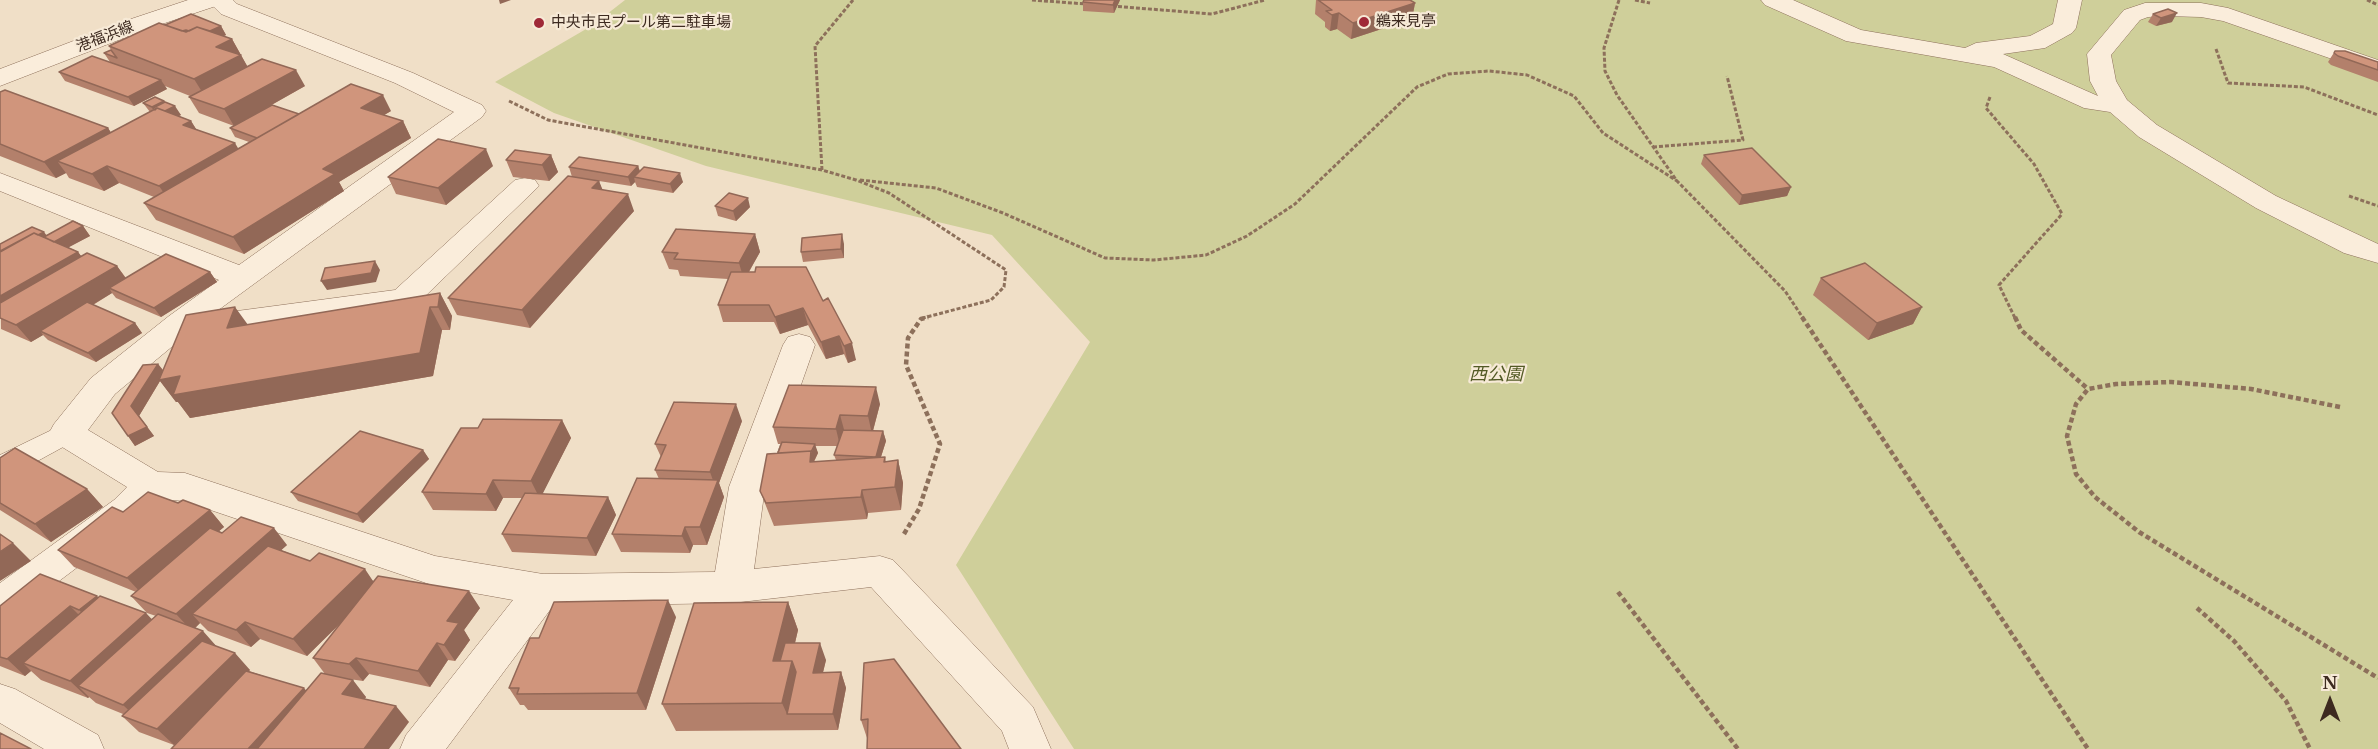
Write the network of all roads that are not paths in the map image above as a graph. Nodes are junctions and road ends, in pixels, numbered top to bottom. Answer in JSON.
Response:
{"nodes":[{"id":1,"x":144,"y":0,"type":"edge"},
{"id":2,"x":211,"y":0,"type":"edge"},
{"id":3,"x":219,"y":0,"type":"edge"},
{"id":4,"x":1773,"y":0,"type":"edge"},
{"id":5,"x":2070,"y":0,"type":"edge"},
{"id":6,"x":1957,"y":53,"type":"junction"},
{"id":7,"x":0,"y":55,"type":"edge"},
{"id":8,"x":2378,"y":68,"type":"edge"},
{"id":9,"x":0,"y":78,"type":"edge"},
{"id":10,"x":2117,"y":105,"type":"junction"},
{"id":11,"x":0,"y":181,"type":"edge"},
{"id":12,"x":525,"y":186,"type":"edge"},
{"id":13,"x":2378,"y":254,"type":"edge"},
{"id":14,"x":240,"y":278,"type":"junction"},
{"id":15,"x":180,"y":323,"type":"junction"},
{"id":16,"x":799,"y":345,"type":"dead end"},
{"id":17,"x":66,"y":433,"type":"junction"},
{"id":18,"x":0,"y":468,"type":"edge"},
{"id":19,"x":151,"y":485,"type":"junction"},
{"id":20,"x":732,"y":586,"type":"junction"},
{"id":21,"x":543,"y":590,"type":"junction"},
{"id":22,"x":0,"y":604,"type":"edge"},
{"id":23,"x":0,"y":702,"type":"edge"},
{"id":24,"x":83,"y":749,"type":"edge"},
{"id":25,"x":421,"y":749,"type":"edge"},
{"id":26,"x":1030,"y":749,"type":"edge"}],
"edges":[{"from":1,"to":7,"type":"street","name":"港福浜線"},
{"from":2,"to":9,"type":"street","name":"港福浜線"},
{"from":3,"to":14,"type":"street"},
{"from":4,"to":6,"type":"street"},
{"from":5,"to":6,"type":"street"},
{"from":6,"to":10,"type":"street"},
{"from":8,"to":10,"type":"street"},
{"from":10,"to":13,"type":"street"},
{"from":11,"to":14,"type":"street"},
{"from":12,"to":15,"type":"street"},
{"from":14,"to":15,"type":"street"},
{"from":15,"to":17,"type":"street"},
{"from":16,"to":20,"type":"street"},
{"from":17,"to":18,"type":"lane"},
{"from":17,"to":19,"type":"street"},
{"from":19,"to":21,"type":"street"},
{"from":19,"to":22,"type":"street"},
{"from":20,"to":21,"type":"street"},
{"from":20,"to":26,"type":"street"},
{"from":21,"to":25,"type":"street"},
{"from":23,"to":24,"type":"street"}]}
